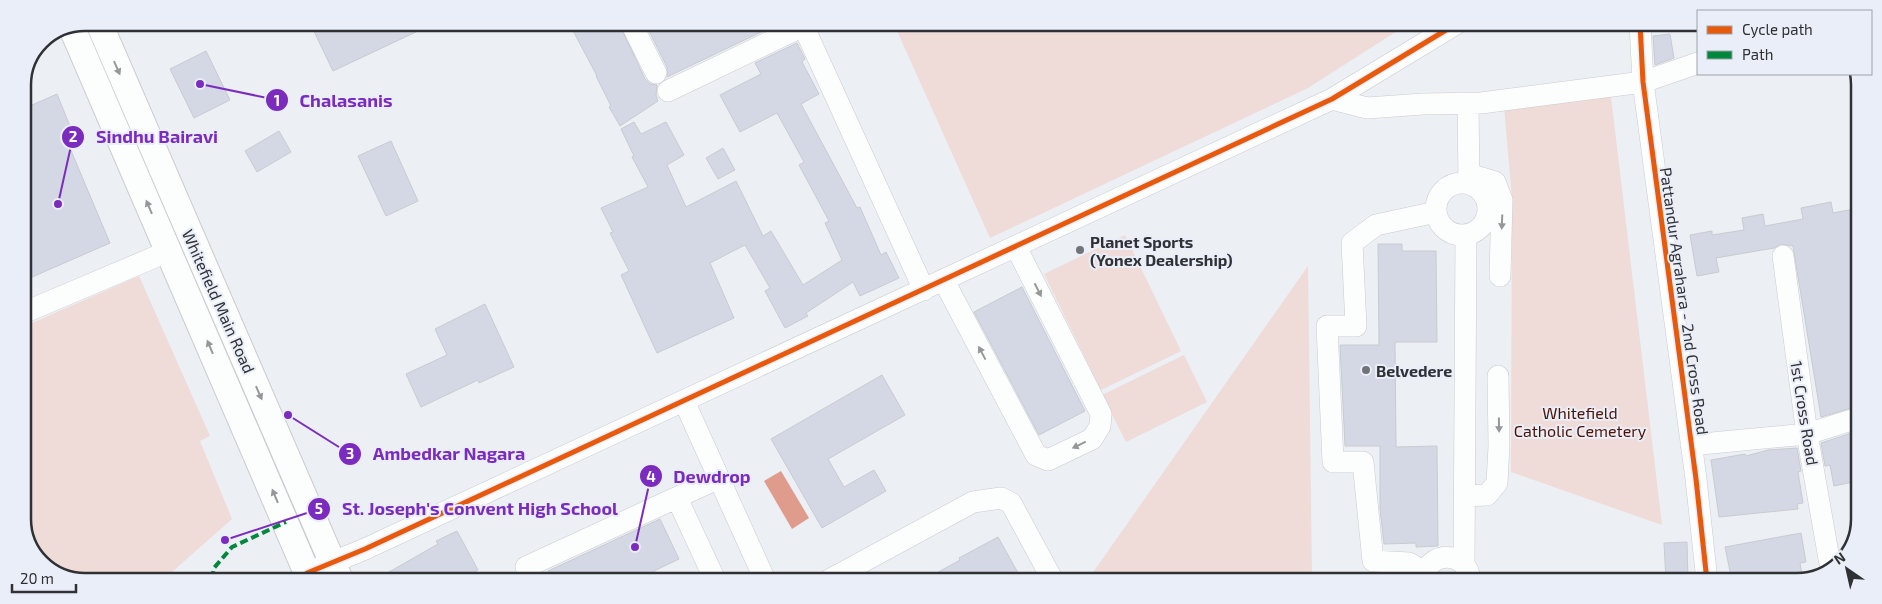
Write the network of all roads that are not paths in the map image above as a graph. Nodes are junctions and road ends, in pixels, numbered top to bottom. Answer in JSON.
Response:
{"nodes":[{"id":1,"x":103,"y":31,"type":"edge"},
{"id":2,"x":635,"y":31,"type":"edge"},
{"id":3,"x":790,"y":31,"type":"edge"},
{"id":4,"x":805,"y":31,"type":"edge"},
{"id":5,"x":1444,"y":31,"type":"edge"},
{"id":6,"x":1640,"y":31,"type":"edge"},
{"id":7,"x":74,"y":32,"type":"edge"},
{"id":8,"x":1697,"y":63,"type":"edge"},
{"id":9,"x":656,"y":73,"type":"dead end"},
{"id":10,"x":1643,"y":82,"type":"junction"},
{"id":11,"x":668,"y":91,"type":"dead end"},
{"id":12,"x":1332,"y":99,"type":"junction"},
{"id":13,"x":1468,"y":103,"type":"junction"},
{"id":14,"x":1469,"y":178,"type":"junction"},
{"id":15,"x":1436,"y":212,"type":"junction"},
{"id":16,"x":1466,"y":235,"type":"junction"},
{"id":17,"x":1016,"y":247,"type":"junction"},
{"id":18,"x":169,"y":251,"type":"junction"},
{"id":19,"x":1783,"y":256,"type":"dead end"},
{"id":20,"x":1500,"y":276,"type":"dead end"},
{"id":21,"x":944,"y":281,"type":"junction"},
{"id":22,"x":924,"y":290,"type":"junction"},
{"id":23,"x":31,"y":310,"type":"edge"},
{"id":24,"x":1498,"y":376,"type":"dead end"},
{"id":25,"x":684,"y":401,"type":"junction"},
{"id":26,"x":1851,"y":420,"type":"edge"},
{"id":27,"x":1807,"y":434,"type":"junction"},
{"id":28,"x":1691,"y":445,"type":"junction"},
{"id":29,"x":719,"y":478,"type":"junction"},
{"id":30,"x":1465,"y":496,"type":"junction"},
{"id":31,"x":677,"y":498,"type":"junction"},
{"id":32,"x":1826,"y":544,"type":"edge"},
{"id":33,"x":337,"y":570,"type":"edge"},
{"id":34,"x":307,"y":573,"type":"edge"},
{"id":35,"x":322,"y":573,"type":"edge"},
{"id":36,"x":529,"y":573,"type":"edge"},
{"id":37,"x":712,"y":573,"type":"edge"},
{"id":38,"x":762,"y":573,"type":"edge"},
{"id":39,"x":842,"y":573,"type":"edge"},
{"id":40,"x":1049,"y":573,"type":"edge"},
{"id":41,"x":1419,"y":573,"type":"edge"},
{"id":42,"x":1426,"y":573,"type":"edge"},
{"id":43,"x":1467,"y":573,"type":"edge"},
{"id":44,"x":1706,"y":573,"type":"edge"}],
"edges":[{"from":1,"to":33,"type":"main road","name":"Whitefield Main Road","one_way":true},
{"from":2,"to":9,"type":"street"},
{"from":3,"to":11,"type":"street"},
{"from":4,"to":22,"type":"street"},
{"from":5,"to":12,"type":"street"},
{"from":6,"to":10,"type":"street","name":"Pattandur Agrahara - 2nd Cross Road"},
{"from":18,"to":7,"type":"main road","name":"Whitefield Main Road","one_way":true},
{"from":8,"to":10,"type":"street"},
{"from":10,"to":13,"type":"street"},
{"from":10,"to":28,"type":"street","name":"Pattandur Agrahara - 2nd Cross Road"},
{"from":12,"to":13,"type":"street"},
{"from":12,"to":17,"type":"street"},
{"from":13,"to":14,"type":"street"},
{"from":14,"to":15,"type":"street"},
{"from":14,"to":16,"type":"street"},
{"from":14,"to":20,"type":"street","one_way":true},
{"from":15,"to":16,"type":"street"},
{"from":15,"to":41,"type":"street"},
{"from":16,"to":30,"type":"street"},
{"from":17,"to":21,"type":"street"},
{"from":17,"to":21,"type":"street","one_way":true},
{"from":18,"to":23,"type":"street"},
{"from":34,"to":18,"type":"main road","name":"Whitefield Main Road","one_way":true},
{"from":19,"to":27,"type":"street","name":"1st Cross Road"},
{"from":21,"to":22,"type":"street"},
{"from":22,"to":25,"type":"street"},
{"from":24,"to":30,"type":"street","one_way":true},
{"from":25,"to":29,"type":"street"},
{"from":25,"to":33,"type":"street"},
{"from":26,"to":27,"type":"street"},
{"from":27,"to":28,"type":"street"},
{"from":27,"to":32,"type":"street","name":"1st Cross Road"},
{"from":28,"to":44,"type":"street","name":"Pattandur Agrahara - 2nd Cross Road"},
{"from":29,"to":31,"type":"street"},
{"from":29,"to":38,"type":"street"},
{"from":30,"to":43,"type":"street"},
{"from":31,"to":36,"type":"street"},
{"from":31,"to":37,"type":"street"},
{"from":33,"to":35,"type":"street"},
{"from":39,"to":40,"type":"street"},
{"from":42,"to":43,"type":"street"}]}
